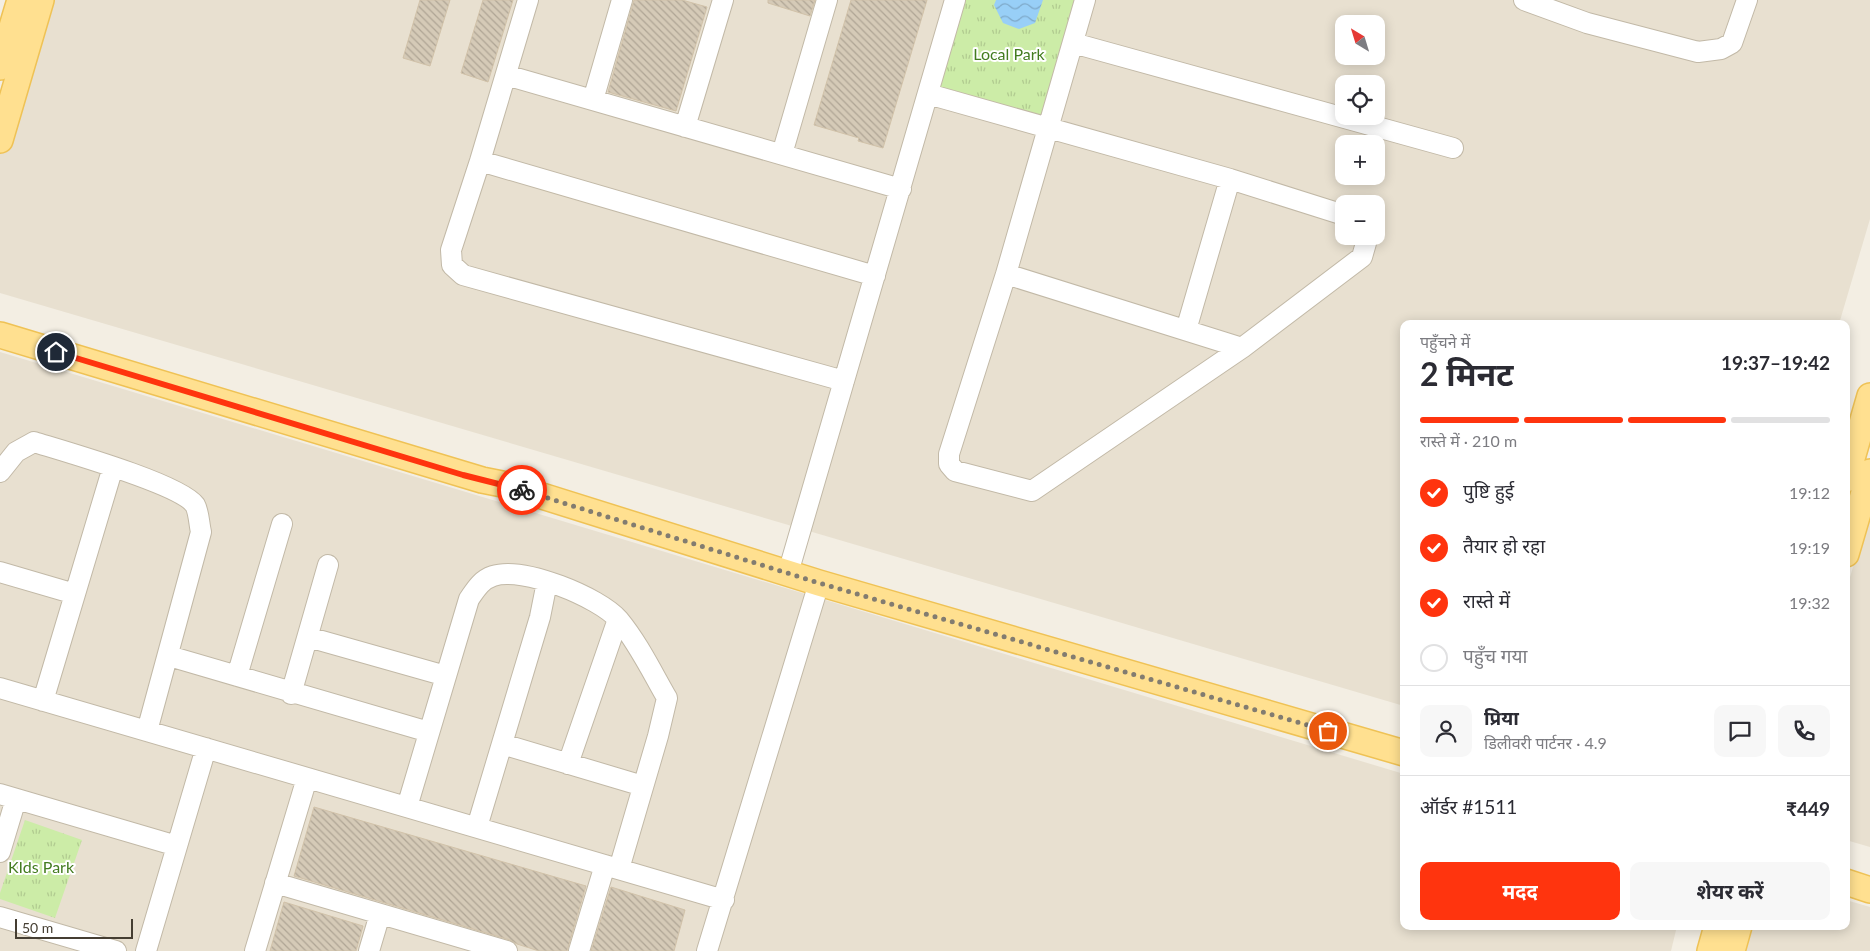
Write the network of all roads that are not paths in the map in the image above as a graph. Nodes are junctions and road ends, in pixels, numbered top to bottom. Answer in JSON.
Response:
{"nodes":[{"id":1,"x":20,"y":0,"type":"edge"},
{"id":2,"x":41,"y":0,"type":"edge"},
{"id":3,"x":528,"y":0,"type":"edge"},
{"id":4,"x":622,"y":0,"type":"edge"},
{"id":5,"x":723,"y":0,"type":"edge"},
{"id":6,"x":827,"y":0,"type":"edge"},
{"id":7,"x":955,"y":0,"type":"edge"},
{"id":8,"x":1085,"y":0,"type":"edge"},
{"id":9,"x":1524,"y":0,"type":"edge"},
{"id":10,"x":1747,"y":0,"type":"edge"},
{"id":11,"x":1073,"y":43,"type":"junction"},
{"id":12,"x":0,"y":67,"type":"edge"},
{"id":13,"x":506,"y":75,"type":"junction"},
{"id":14,"x":928,"y":94,"type":"junction"},
{"id":15,"x":593,"y":100,"type":"junction"},
{"id":16,"x":685,"y":126,"type":"junction"},
{"id":17,"x":1049,"y":128,"type":"junction"},
{"id":18,"x":0,"y":140,"type":"edge"},
{"id":19,"x":1454,"y":148,"type":"dead end"},
{"id":20,"x":782,"y":154,"type":"junction"},
{"id":21,"x":480,"y":161,"type":"junction"},
{"id":22,"x":1230,"y":179,"type":"junction"},
{"id":23,"x":901,"y":189,"type":"junction"},
{"id":24,"x":1335,"y":212,"type":"edge"},
{"id":25,"x":1365,"y":245,"type":"edge"},
{"id":26,"x":1006,"y":274,"type":"junction"},
{"id":27,"x":875,"y":276,"type":"junction"},
{"id":28,"x":1186,"y":330,"type":"junction"},
{"id":29,"x":0,"y":335,"type":"edge"},
{"id":30,"x":1242,"y":348,"type":"junction"},
{"id":31,"x":844,"y":381,"type":"junction"},
{"id":32,"x":1870,"y":396,"type":"edge"},
{"id":33,"x":1850,"y":465,"type":"edge"},
{"id":34,"x":113,"y":467,"type":"junction"},
{"id":35,"x":0,"y":472,"type":"edge"},
{"id":36,"x":1870,"y":472,"type":"edge"},
{"id":37,"x":282,"y":524,"type":"dead end"},
{"id":38,"x":1850,"y":540,"type":"edge"},
{"id":39,"x":328,"y":565,"type":"dead end"},
{"id":40,"x":0,"y":572,"type":"edge"},
{"id":41,"x":788,"y":573,"type":"junction"},
{"id":42,"x":547,"y":582,"type":"junction"},
{"id":43,"x":819,"y":583,"type":"junction"},
{"id":44,"x":75,"y":594,"type":"junction"},
{"id":45,"x":618,"y":619,"type":"junction"},
{"id":46,"x":308,"y":637,"type":"junction"},
{"id":47,"x":169,"y":656,"type":"junction"},
{"id":48,"x":236,"y":676,"type":"junction"},
{"id":49,"x":446,"y":676,"type":"junction"},
{"id":50,"x":0,"y":688,"type":"edge"},
{"id":51,"x":291,"y":694,"type":"junction"},
{"id":52,"x":43,"y":700,"type":"junction"},
{"id":53,"x":147,"y":731,"type":"junction"},
{"id":54,"x":429,"y":732,"type":"junction"},
{"id":55,"x":502,"y":744,"type":"junction"},
{"id":56,"x":206,"y":748,"type":"junction"},
{"id":57,"x":1400,"y":752,"type":"edge"},
{"id":58,"x":568,"y":764,"type":"junction"},
{"id":59,"x":307,"y":778,"type":"junction"},
{"id":60,"x":643,"y":786,"type":"junction"},
{"id":61,"x":8,"y":796,"type":"edge"},
{"id":62,"x":407,"y":807,"type":"junction"},
{"id":63,"x":477,"y":827,"type":"junction"},
{"id":64,"x":177,"y":846,"type":"junction"},
{"id":65,"x":0,"y":852,"type":"edge"},
{"id":66,"x":612,"y":867,"type":"junction"},
{"id":67,"x":276,"y":883,"type":"junction"},
{"id":68,"x":1850,"y":883,"type":"edge"},
{"id":69,"x":1870,"y":890,"type":"edge"},
{"id":70,"x":724,"y":900,"type":"junction"},
{"id":71,"x":380,"y":914,"type":"junction"},
{"id":72,"x":0,"y":917,"type":"edge"},
{"id":73,"x":1716,"y":930,"type":"edge"},
{"id":74,"x":1738,"y":930,"type":"edge"},
{"id":75,"x":116,"y":951,"type":"edge"},
{"id":76,"x":146,"y":951,"type":"edge"},
{"id":77,"x":255,"y":951,"type":"edge"},
{"id":78,"x":370,"y":951,"type":"edge"},
{"id":79,"x":507,"y":951,"type":"edge"},
{"id":80,"x":579,"y":951,"type":"edge"},
{"id":81,"x":707,"y":951,"type":"edge"},
{"id":82,"x":1710,"y":951,"type":"edge"},
{"id":83,"x":1732,"y":951,"type":"edge"}],
"edges":[{"from":1,"to":12,"type":"main road"},
{"from":2,"to":18,"type":"main road"},
{"from":3,"to":13,"type":"street"},
{"from":4,"to":15,"type":"street"},
{"from":5,"to":16,"type":"street"},
{"from":6,"to":20,"type":"street"},
{"from":7,"to":14,"type":"street"},
{"from":8,"to":11,"type":"street"},
{"from":9,"to":10,"type":"street"},
{"from":11,"to":17,"type":"street"},
{"from":11,"to":19,"type":"street"},
{"from":13,"to":15,"type":"street"},
{"from":13,"to":21,"type":"street"},
{"from":14,"to":17,"type":"street"},
{"from":14,"to":23,"type":"street"},
{"from":15,"to":16,"type":"street"},
{"from":16,"to":20,"type":"street"},
{"from":17,"to":22,"type":"street"},
{"from":17,"to":26,"type":"street"},
{"from":20,"to":23,"type":"street"},
{"from":21,"to":27,"type":"street"},
{"from":21,"to":31,"type":"street"},
{"from":22,"to":24,"type":"street"},
{"from":22,"to":28,"type":"street"},
{"from":23,"to":27,"type":"street"},
{"from":25,"to":30,"type":"street"},
{"from":26,"to":28,"type":"street"},
{"from":26,"to":30,"type":"street"},
{"from":27,"to":31,"type":"street"},
{"from":28,"to":30,"type":"street"},
{"from":29,"to":41,"type":"main road"},
{"from":31,"to":41,"type":"street"},
{"from":32,"to":33,"type":"main road"},
{"from":34,"to":35,"type":"street"},
{"from":34,"to":44,"type":"street"},
{"from":34,"to":47,"type":"street"},
{"from":36,"to":38,"type":"main road"},
{"from":37,"to":48,"type":"street"},
{"from":39,"to":46,"type":"street"},
{"from":40,"to":44,"type":"street"},
{"from":41,"to":43,"type":"main road"},
{"from":42,"to":45,"type":"street"},
{"from":42,"to":49,"type":"street"},
{"from":42,"to":55,"type":"street"},
{"from":43,"to":57,"type":"main road"},
{"from":43,"to":70,"type":"street"},
{"from":44,"to":52,"type":"street"},
{"from":45,"to":58,"type":"street"},
{"from":45,"to":60,"type":"street"},
{"from":46,"to":49,"type":"street"},
{"from":46,"to":51,"type":"street"},
{"from":47,"to":48,"type":"street"},
{"from":47,"to":53,"type":"street"},
{"from":48,"to":51,"type":"street"},
{"from":49,"to":54,"type":"street"},
{"from":50,"to":52,"type":"street"},
{"from":51,"to":54,"type":"street"},
{"from":52,"to":53,"type":"street"},
{"from":53,"to":56,"type":"street"},
{"from":54,"to":62,"type":"street"},
{"from":55,"to":58,"type":"street"},
{"from":55,"to":63,"type":"street"},
{"from":56,"to":59,"type":"street"},
{"from":56,"to":64,"type":"street"},
{"from":58,"to":60,"type":"street"},
{"from":59,"to":62,"type":"street"},
{"from":59,"to":67,"type":"street"},
{"from":60,"to":66,"type":"street"},
{"from":61,"to":64,"type":"street"},
{"from":61,"to":65,"type":"street"},
{"from":62,"to":63,"type":"street"},
{"from":63,"to":66,"type":"street"},
{"from":64,"to":76,"type":"street"},
{"from":66,"to":70,"type":"street"},
{"from":66,"to":80,"type":"street"},
{"from":67,"to":71,"type":"street"},
{"from":67,"to":77,"type":"street"},
{"from":68,"to":69,"type":"main road"},
{"from":70,"to":81,"type":"street"},
{"from":71,"to":78,"type":"street"},
{"from":71,"to":79,"type":"street"},
{"from":72,"to":75,"type":"street"},
{"from":73,"to":82,"type":"main road"},
{"from":74,"to":83,"type":"main road"}]}
